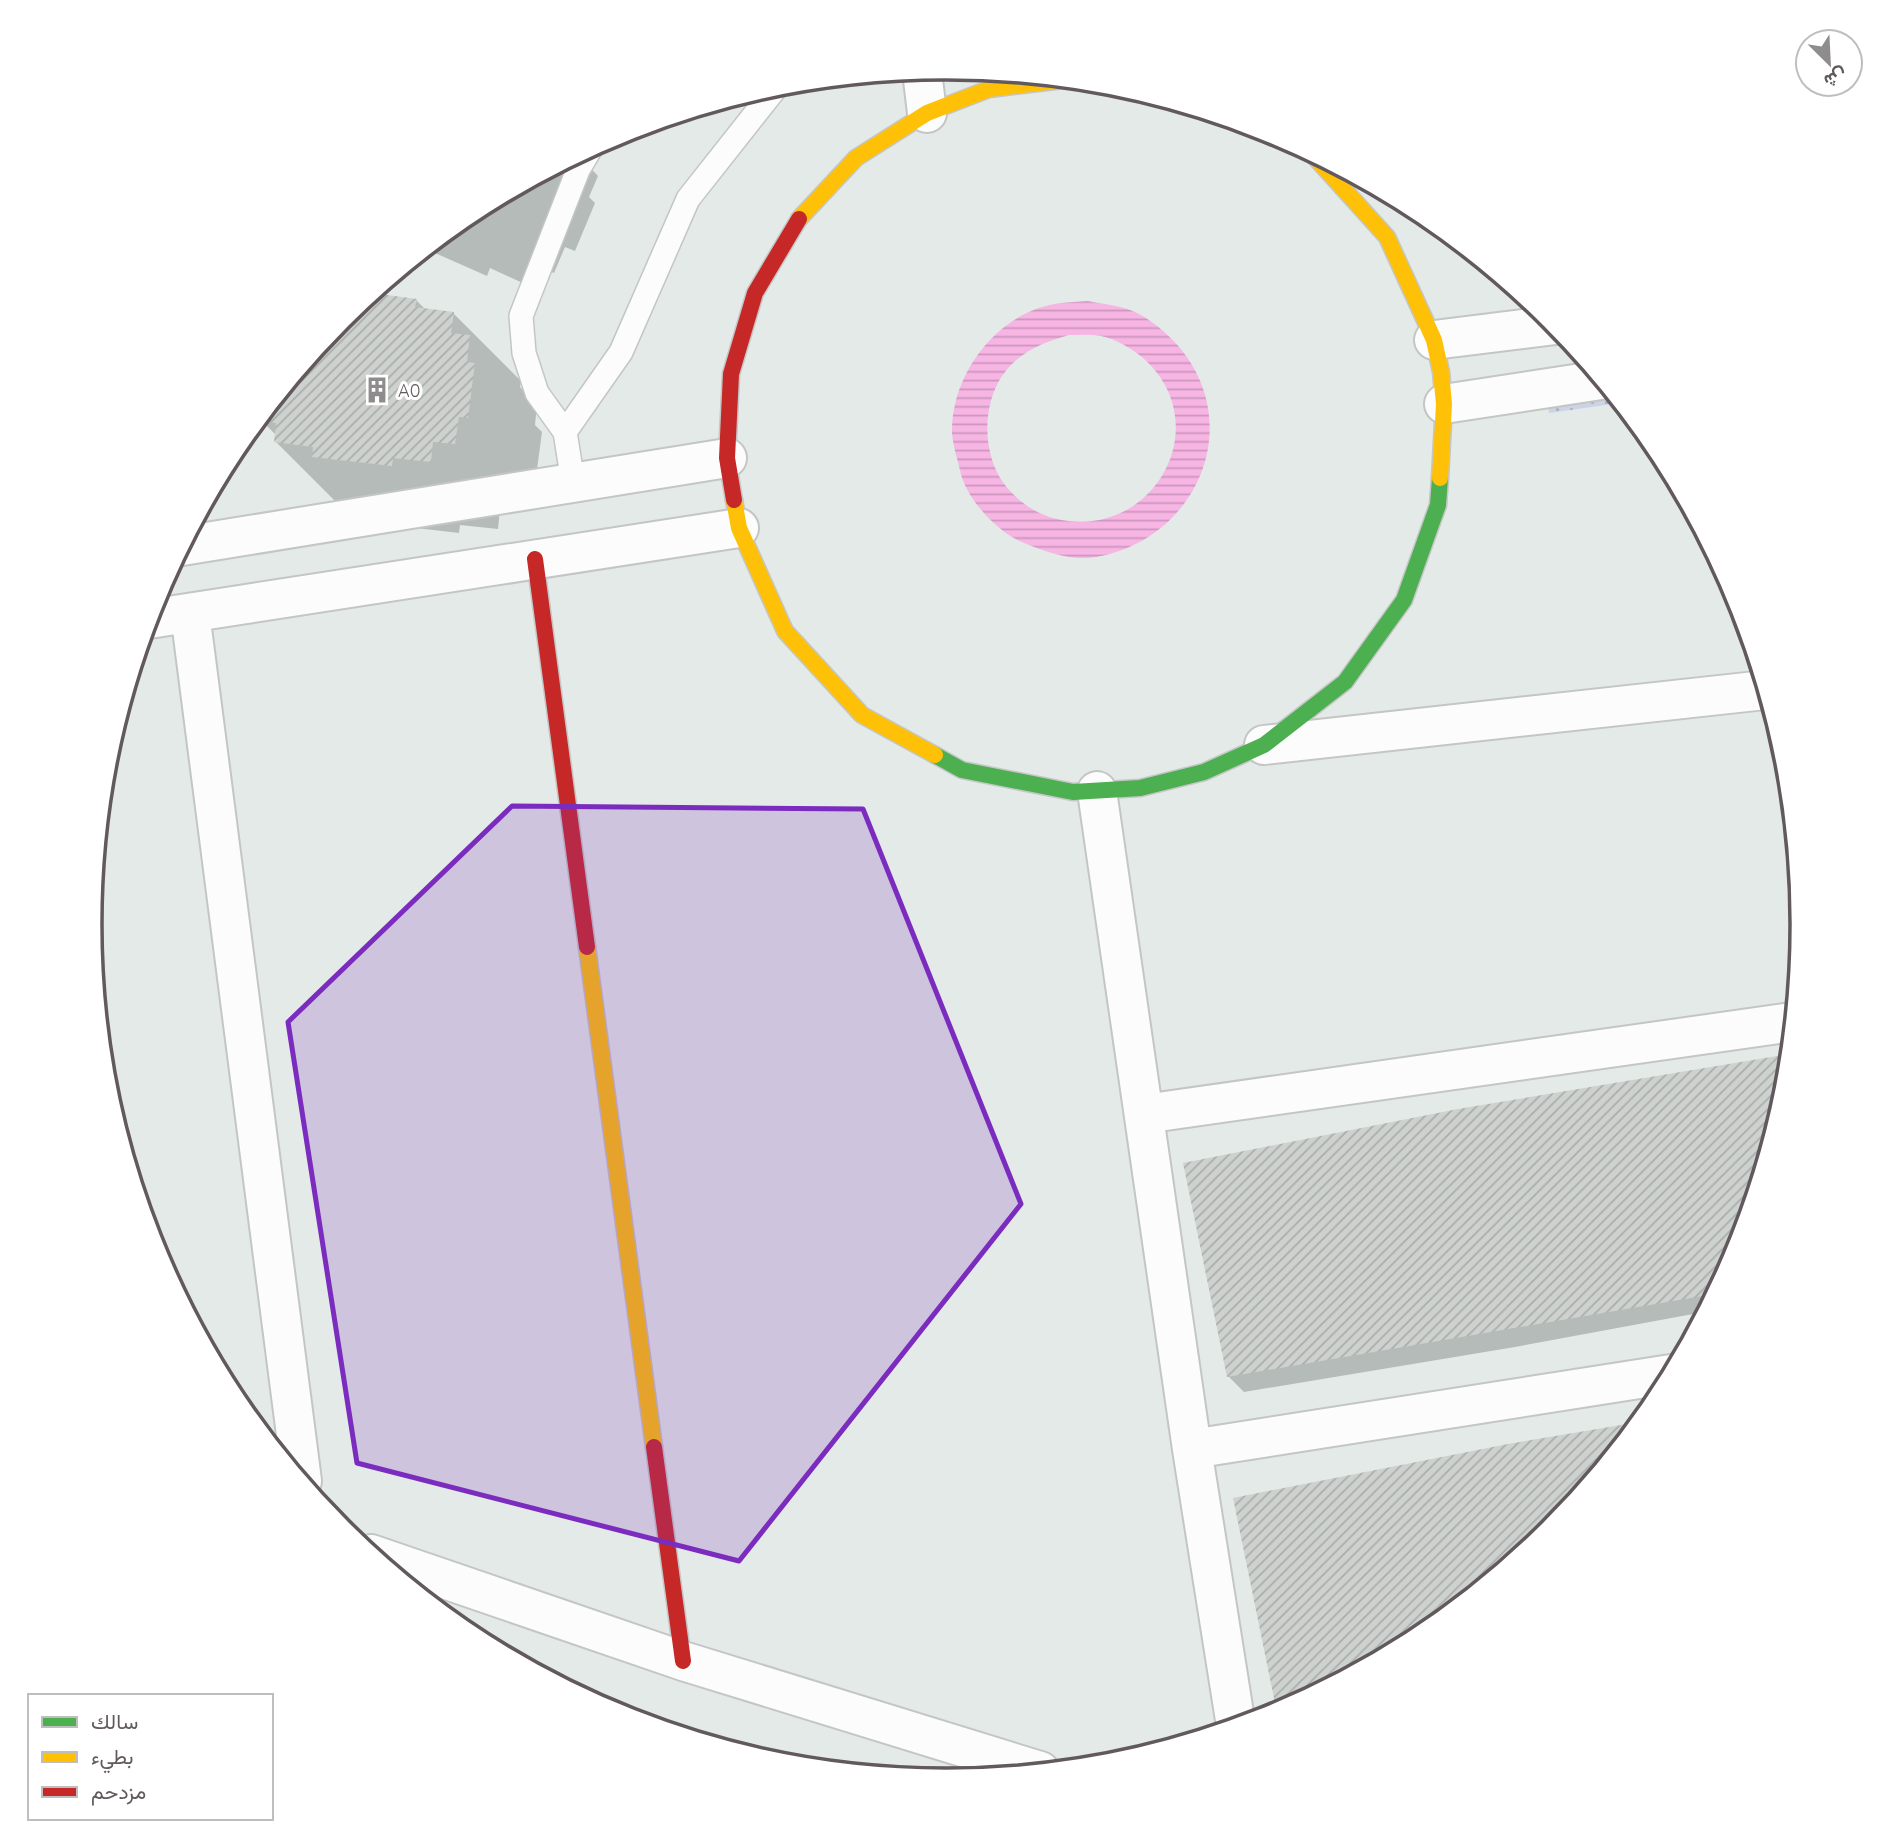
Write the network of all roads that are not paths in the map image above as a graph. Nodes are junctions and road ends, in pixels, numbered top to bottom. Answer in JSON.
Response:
{"nodes":[{"id":1,"x":923,"y":81,"type":"edge"},
{"id":2,"x":985,"y":81,"type":"edge"},
{"id":3,"x":766,"y":100,"type":"edge"},
{"id":4,"x":927,"y":113,"type":"junction"},
{"id":5,"x":582,"y":163,"type":"edge"},
{"id":6,"x":1328,"y":172,"type":"edge"},
{"id":7,"x":1541,"y":327,"type":"edge"},
{"id":8,"x":1434,"y":340,"type":"junction"},
{"id":9,"x":1591,"y":382,"type":"edge"},
{"id":10,"x":1444,"y":404,"type":"junction"},
{"id":11,"x":565,"y":432,"type":"junction"},
{"id":12,"x":727,"y":458,"type":"junction"},
{"id":13,"x":573,"y":482,"type":"junction"},
{"id":14,"x":739,"y":528,"type":"junction"},
{"id":15,"x":197,"y":536,"type":"edge"},
{"id":16,"x":535,"y":559,"type":"junction"},
{"id":17,"x":190,"y":613,"type":"junction"},
{"id":18,"x":161,"y":617,"type":"edge"},
{"id":19,"x":1756,"y":691,"type":"edge"},
{"id":20,"x":1264,"y":744,"type":"junction"},
{"id":21,"x":1097,"y":791,"type":"junction"},
{"id":22,"x":1783,"y":1023,"type":"edge"},
{"id":23,"x":1144,"y":1114,"type":"junction"},
{"id":24,"x":1657,"y":1376,"type":"edge"},
{"id":25,"x":1192,"y":1449,"type":"junction"},
{"id":26,"x":300,"y":1465,"type":"edge"},
{"id":27,"x":395,"y":1562,"type":"edge"},
{"id":28,"x":683,"y":1661,"type":"junction"},
{"id":29,"x":1234,"y":1716,"type":"edge"},
{"id":30,"x":1020,"y":1764,"type":"edge"}],
"edges":[{"from":1,"to":4,"type":"street"},
{"from":2,"to":4,"type":"street"},
{"from":3,"to":11,"type":"lane"},
{"from":4,"to":12,"type":"street"},
{"from":5,"to":11,"type":"lane"},
{"from":6,"to":8,"type":"street"},
{"from":7,"to":8,"type":"street"},
{"from":8,"to":10,"type":"street"},
{"from":9,"to":10,"type":"street"},
{"from":10,"to":20,"type":"street"},
{"from":11,"to":13,"type":"lane"},
{"from":12,"to":13,"type":"street"},
{"from":12,"to":14,"type":"street"},
{"from":13,"to":15,"type":"street"},
{"from":14,"to":16,"type":"street"},
{"from":14,"to":21,"type":"street"},
{"from":16,"to":17,"type":"street"},
{"from":16,"to":28,"type":"street"},
{"from":17,"to":18,"type":"street"},
{"from":17,"to":26,"type":"street"},
{"from":19,"to":20,"type":"street"},
{"from":20,"to":21,"type":"street"},
{"from":21,"to":23,"type":"street"},
{"from":22,"to":23,"type":"street"},
{"from":23,"to":25,"type":"street"},
{"from":24,"to":25,"type":"street"},
{"from":25,"to":29,"type":"street"},
{"from":27,"to":28,"type":"street"},
{"from":28,"to":30,"type":"street"}]}
